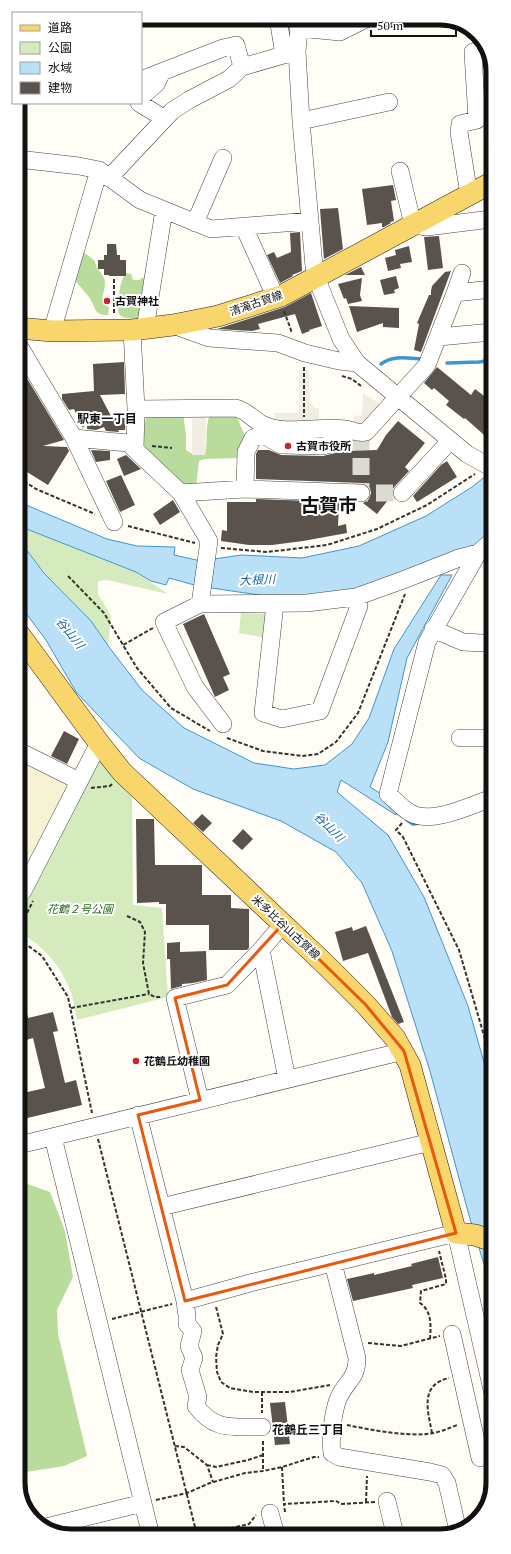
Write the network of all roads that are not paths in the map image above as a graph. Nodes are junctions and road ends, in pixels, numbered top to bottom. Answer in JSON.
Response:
{"nodes":[{"id":1,"x":281,"y":25,"type":"edge"},
{"id":2,"x":298,"y":25,"type":"edge"},
{"id":3,"x":308,"y":25,"type":"edge"},
{"id":4,"x":354,"y":25,"type":"edge"},
{"id":5,"x":481,"y":51,"type":"edge"},
{"id":6,"x":291,"y":53,"type":"junction"},
{"id":7,"x":242,"y":67,"type":"junction"},
{"id":8,"x":162,"y":72,"type":"junction"},
{"id":9,"x":142,"y":80,"type":"edge"},
{"id":10,"x":142,"y":96,"type":"edge"},
{"id":11,"x":389,"y":102,"type":"dead end"},
{"id":12,"x":141,"y":104,"type":"edge"},
{"id":13,"x":162,"y":120,"type":"junction"},
{"id":14,"x":301,"y":121,"type":"junction"},
{"id":15,"x":223,"y":158,"type":"dead end"},
{"id":16,"x":25,"y":160,"type":"edge"},
{"id":17,"x":400,"y":171,"type":"dead end"},
{"id":18,"x":104,"y":174,"type":"junction"},
{"id":19,"x":486,"y":186,"type":"edge"},
{"id":20,"x":468,"y":195,"type":"junction"},
{"id":21,"x":164,"y":210,"type":"junction"},
{"id":22,"x":486,"y":220,"type":"edge"},
{"id":23,"x":310,"y":221,"type":"junction"},
{"id":24,"x":195,"y":223,"type":"junction"},
{"id":25,"x":413,"y":225,"type":"junction"},
{"id":26,"x":244,"y":227,"type":"junction"},
{"id":27,"x":462,"y":273,"type":"dead end"},
{"id":28,"x":317,"y":276,"type":"junction"},
{"id":29,"x":486,"y":290,"type":"edge"},
{"id":30,"x":455,"y":293,"type":"junction"},
{"id":31,"x":277,"y":297,"type":"junction"},
{"id":32,"x":173,"y":325,"type":"junction"},
{"id":33,"x":25,"y":329,"type":"edge"},
{"id":34,"x":139,"y":329,"type":"junction"},
{"id":35,"x":52,"y":331,"type":"junction"},
{"id":36,"x":486,"y":332,"type":"edge"},
{"id":37,"x":439,"y":336,"type":"junction"},
{"id":38,"x":25,"y":356,"type":"edge"},
{"id":39,"x":358,"y":363,"type":"junction"},
{"id":40,"x":398,"y":397,"type":"junction"},
{"id":41,"x":136,"y":408,"type":"junction"},
{"id":42,"x":263,"y":429,"type":"junction"},
{"id":43,"x":349,"y":430,"type":"junction"},
{"id":44,"x":74,"y":438,"type":"junction"},
{"id":45,"x":450,"y":441,"type":"junction"},
{"id":46,"x":135,"y":449,"type":"junction"},
{"id":47,"x":486,"y":465,"type":"edge"},
{"id":48,"x":245,"y":489,"type":"junction"},
{"id":49,"x":402,"y":492,"type":"dead end"},
{"id":50,"x":361,"y":493,"type":"dead end"},
{"id":51,"x":181,"y":494,"type":"junction"},
{"id":52,"x":114,"y":522,"type":"dead end"},
{"id":53,"x":486,"y":546,"type":"edge"},
{"id":54,"x":478,"y":553,"type":"junction"},
{"id":55,"x":356,"y":597,"type":"junction"},
{"id":56,"x":200,"y":604,"type":"junction"},
{"id":57,"x":275,"y":604,"type":"junction"},
{"id":58,"x":433,"y":629,"type":"junction"},
{"id":59,"x":25,"y":642,"type":"edge"},
{"id":60,"x":482,"y":643,"type":"dead end"},
{"id":61,"x":223,"y":724,"type":"dead end"},
{"id":62,"x":460,"y":738,"type":"dead end"},
{"id":63,"x":486,"y":738,"type":"edge"},
{"id":64,"x":99,"y":743,"type":"junction"},
{"id":65,"x":25,"y":754,"type":"edge"},
{"id":66,"x":84,"y":784,"type":"junction"},
{"id":67,"x":486,"y":800,"type":"edge"},
{"id":68,"x":25,"y":887,"type":"edge"},
{"id":69,"x":283,"y":924,"type":"junction"},
{"id":70,"x":261,"y":950,"type":"junction"},
{"id":71,"x":404,"y":1051,"type":"junction"},
{"id":72,"x":287,"y":1079,"type":"junction"},
{"id":73,"x":200,"y":1100,"type":"junction"},
{"id":74,"x":138,"y":1115,"type":"junction"},
{"id":75,"x":53,"y":1137,"type":"junction"},
{"id":76,"x":431,"y":1142,"type":"junction"},
{"id":77,"x":25,"y":1144,"type":"edge"},
{"id":78,"x":161,"y":1207,"type":"junction"},
{"id":79,"x":465,"y":1237,"type":"edge"},
{"id":80,"x":333,"y":1263,"type":"junction"},
{"id":81,"x":185,"y":1301,"type":"junction"},
{"id":82,"x":452,"y":1334,"type":"dead end"},
{"id":83,"x":486,"y":1358,"type":"edge"},
{"id":84,"x":486,"y":1370,"type":"edge"},
{"id":85,"x":462,"y":1376,"type":"junction"},
{"id":86,"x":262,"y":1427,"type":"dead end"},
{"id":87,"x":480,"y":1458,"type":"dead end"},
{"id":88,"x":387,"y":1501,"type":"road end"},
{"id":89,"x":143,"y":1503,"type":"junction"},
{"id":90,"x":277,"y":1509,"type":"road end"},
{"id":91,"x":53,"y":1525,"type":"edge"},
{"id":92,"x":457,"y":1525,"type":"edge"},
{"id":93,"x":149,"y":1529,"type":"edge"},
{"id":94,"x":276,"y":1529,"type":"edge"},
{"id":95,"x":394,"y":1529,"type":"edge"}],
"edges":[{"from":1,"to":6,"type":"street"},
{"from":2,"to":6,"type":"street"},
{"from":3,"to":4,"type":"street"},
{"from":5,"to":20,"type":"street"},
{"from":6,"to":7,"type":"street"},
{"from":6,"to":14,"type":"street"},
{"from":7,"to":8,"type":"street"},
{"from":7,"to":13,"type":"street"},
{"from":8,"to":9,"type":"street"},
{"from":8,"to":10,"type":"street"},
{"from":11,"to":14,"type":"street"},
{"from":12,"to":13,"type":"street"},
{"from":13,"to":18,"type":"street"},
{"from":14,"to":23,"type":"street"},
{"from":15,"to":24,"type":"street"},
{"from":16,"to":18,"type":"street"},
{"from":17,"to":25,"type":"street"},
{"from":18,"to":21,"type":"street"},
{"from":18,"to":35,"type":"street"},
{"from":19,"to":20,"type":"main road","name":"清滝古賀線"},
{"from":20,"to":25,"type":"main road","name":"清滝古賀線"},
{"from":21,"to":24,"type":"street"},
{"from":21,"to":34,"type":"street"},
{"from":22,"to":25,"type":"street"},
{"from":23,"to":26,"type":"street"},
{"from":23,"to":28,"type":"street"},
{"from":24,"to":26,"type":"street"},
{"from":25,"to":28,"type":"main road","name":"清滝古賀線"},
{"from":26,"to":31,"type":"street"},
{"from":27,"to":30,"type":"street"},
{"from":28,"to":31,"type":"main road","name":"清滝古賀線"},
{"from":28,"to":39,"type":"street"},
{"from":29,"to":30,"type":"street"},
{"from":30,"to":37,"type":"street"},
{"from":31,"to":32,"type":"main road","name":"清滝古賀線"},
{"from":32,"to":34,"type":"main road","name":"清滝古賀線"},
{"from":32,"to":39,"type":"street"},
{"from":33,"to":35,"type":"main road","name":"清滝古賀線"},
{"from":34,"to":35,"type":"main road","name":"清滝古賀線"},
{"from":34,"to":41,"type":"street"},
{"from":36,"to":37,"type":"street"},
{"from":37,"to":40,"type":"street"},
{"from":38,"to":44,"type":"street"},
{"from":39,"to":40,"type":"street"},
{"from":40,"to":43,"type":"street"},
{"from":40,"to":45,"type":"street"},
{"from":41,"to":42,"type":"street"},
{"from":41,"to":46,"type":"street"},
{"from":42,"to":43,"type":"street"},
{"from":42,"to":43,"type":"street"},
{"from":42,"to":48,"type":"street"},
{"from":44,"to":46,"type":"street"},
{"from":44,"to":52,"type":"street"},
{"from":45,"to":47,"type":"street"},
{"from":45,"to":49,"type":"street"},
{"from":46,"to":51,"type":"street"},
{"from":48,"to":50,"type":"street"},
{"from":48,"to":51,"type":"street"},
{"from":51,"to":56,"type":"street"},
{"from":53,"to":54,"type":"street"},
{"from":54,"to":55,"type":"street"},
{"from":54,"to":58,"type":"street"},
{"from":55,"to":57,"type":"street"},
{"from":55,"to":57,"type":"street"},
{"from":56,"to":57,"type":"street"},
{"from":56,"to":61,"type":"street"},
{"from":58,"to":60,"type":"street"},
{"from":58,"to":67,"type":"street"},
{"from":59,"to":64,"type":"main road","name":"米多比谷山古賀線"},
{"from":62,"to":63,"type":"street"},
{"from":64,"to":66,"type":"street"},
{"from":64,"to":69,"type":"main road","name":"米多比谷山古賀線"},
{"from":65,"to":66,"type":"street"},
{"from":66,"to":68,"type":"street"},
{"from":69,"to":70,"type":"street"},
{"from":69,"to":71,"type":"main road","name":"米多比谷山古賀線"},
{"from":70,"to":72,"type":"street"},
{"from":70,"to":73,"type":"street"},
{"from":71,"to":72,"type":"street"},
{"from":71,"to":76,"type":"main road","name":"米多比谷山古賀線"},
{"from":72,"to":73,"type":"street"},
{"from":73,"to":74,"type":"street"},
{"from":74,"to":75,"type":"street"},
{"from":74,"to":78,"type":"street"},
{"from":75,"to":77,"type":"street"},
{"from":75,"to":89,"type":"street"},
{"from":76,"to":78,"type":"street"},
{"from":76,"to":79,"type":"main road","name":"米多比谷山古賀線"},
{"from":78,"to":81,"type":"street"},
{"from":79,"to":80,"type":"street"},
{"from":79,"to":83,"type":"street"},
{"from":80,"to":81,"type":"street"},
{"from":80,"to":92,"type":"street"},
{"from":81,"to":86,"type":"street"},
{"from":82,"to":85,"type":"street"},
{"from":84,"to":85,"type":"street"},
{"from":85,"to":87,"type":"street"},
{"from":88,"to":95,"type":"street"},
{"from":89,"to":91,"type":"street"},
{"from":89,"to":93,"type":"street"},
{"from":90,"to":94,"type":"street"}]}
